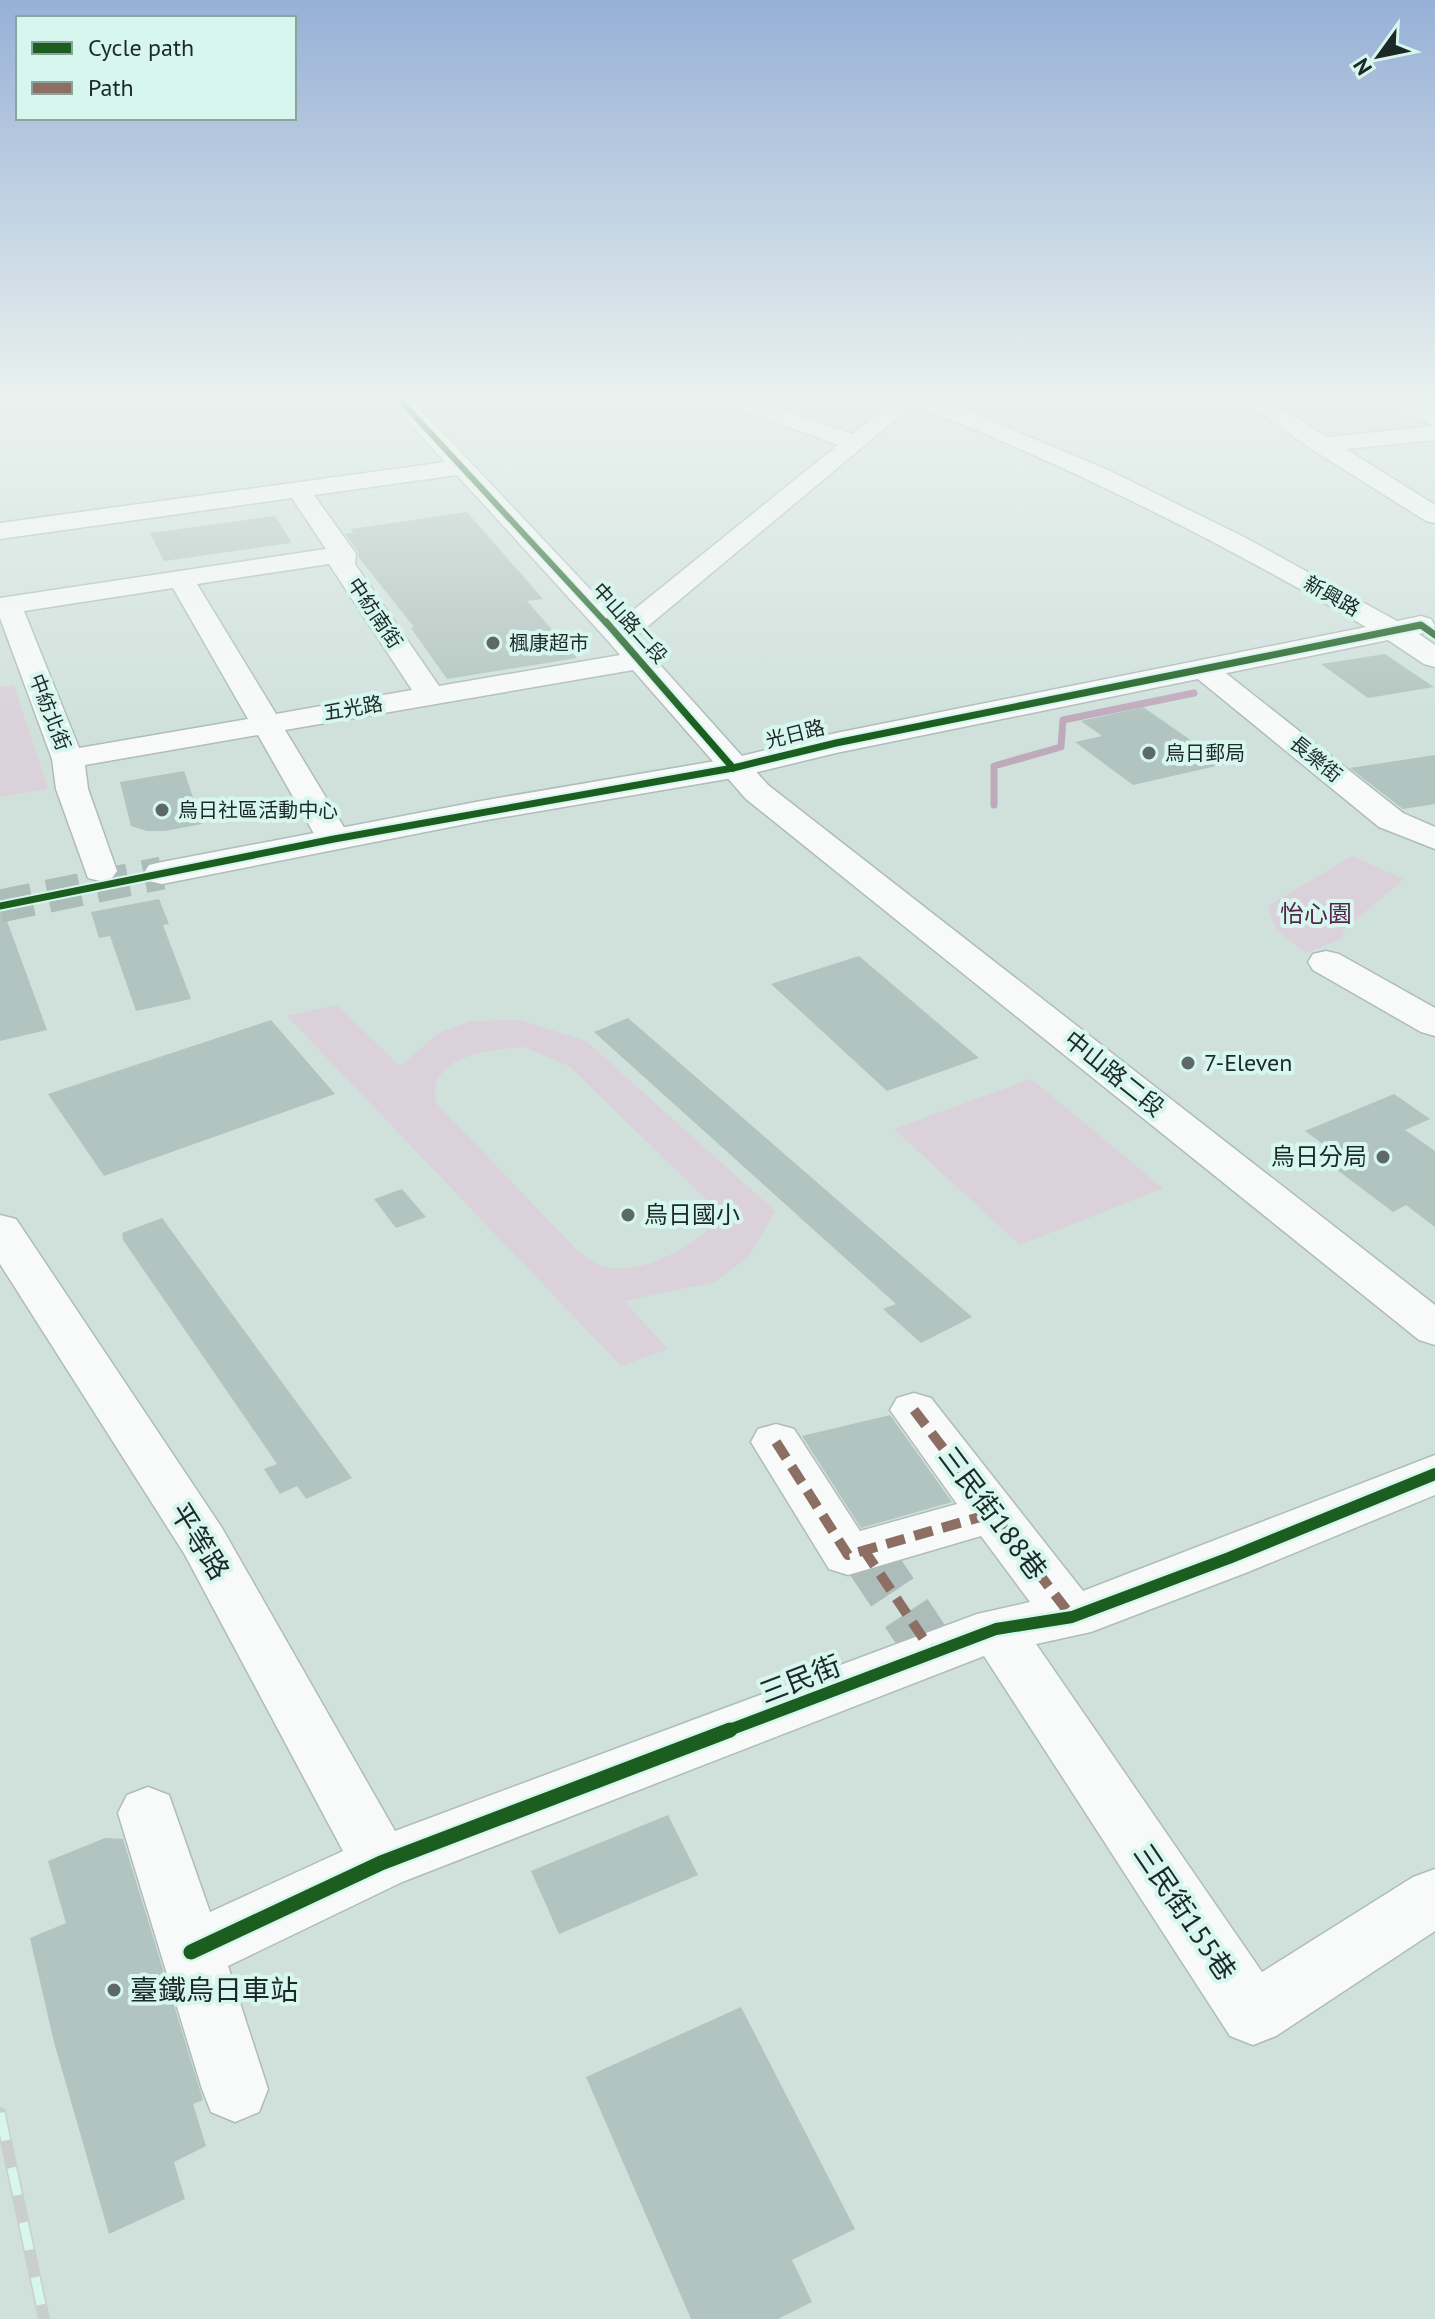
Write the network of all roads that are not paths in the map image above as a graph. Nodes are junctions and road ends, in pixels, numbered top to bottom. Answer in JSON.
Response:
{"nodes":[{"id":1,"x":173,"y":507,"type":"edge"},
{"id":2,"x":311,"y":507,"type":"edge"},
{"id":3,"x":500,"y":507,"type":"edge"},
{"id":4,"x":776,"y":507,"type":"edge"},
{"id":5,"x":1164,"y":507,"type":"edge"},
{"id":6,"x":1198,"y":507,"type":"edge"},
{"id":7,"x":0,"y":531,"type":"edge"},
{"id":8,"x":343,"y":554,"type":"junction"},
{"id":9,"x":180,"y":577,"type":"junction"},
{"id":10,"x":0,"y":606,"type":"edge"},
{"id":11,"x":1422,"y":628,"type":"edge"},
{"id":12,"x":619,"y":636,"type":"junction"},
{"id":13,"x":1435,"y":658,"type":"edge"},
{"id":14,"x":639,"y":660,"type":"junction"},
{"id":15,"x":1203,"y":669,"type":"junction"},
{"id":16,"x":430,"y":695,"type":"junction"},
{"id":17,"x":265,"y":724,"type":"junction"},
{"id":18,"x":68,"y":759,"type":"junction"},
{"id":19,"x":733,"y":768,"type":"junction"},
{"id":20,"x":334,"y":839,"type":"junction"},
{"id":21,"x":1435,"y":839,"type":"edge"},
{"id":22,"x":100,"y":871,"type":"dead end"},
{"id":23,"x":162,"y":873,"type":"tunnel mouth"},
{"id":24,"x":1326,"y":962,"type":"dead end"},
{"id":25,"x":1435,"y":1024,"type":"edge"},
{"id":26,"x":0,"y":1229,"type":"edge"},
{"id":27,"x":1435,"y":1329,"type":"edge"},
{"id":28,"x":914,"y":1410,"type":"dead end"},
{"id":29,"x":776,"y":1442,"type":"dead end"},
{"id":30,"x":1435,"y":1474,"type":"edge"},
{"id":31,"x":994,"y":1513,"type":"junction"},
{"id":32,"x":1072,"y":1617,"type":"junction"},
{"id":33,"x":996,"y":1629,"type":"junction"},
{"id":34,"x":148,"y":1813,"type":"dead end"},
{"id":35,"x":381,"y":1863,"type":"junction"},
{"id":36,"x":1435,"y":1897,"type":"edge"},
{"id":37,"x":191,"y":1952,"type":"junction"},
{"id":38,"x":235,"y":2089,"type":"dead end"}],
"edges":[{"from":1,"to":7,"type":"street"},
{"from":2,"to":8,"type":"street","name":"中紡南街"},
{"from":3,"to":12,"type":"street","name":"中山路二段"},
{"from":4,"to":12,"type":"street"},
{"from":5,"to":11,"type":"main road","name":"新興路"},
{"from":6,"to":11,"type":"main road","name":"新興路"},
{"from":8,"to":9,"type":"street"},
{"from":8,"to":16,"type":"street","name":"中紡南街"},
{"from":9,"to":10,"type":"street"},
{"from":9,"to":17,"type":"street"},
{"from":10,"to":18,"type":"street","name":"中紡北街"},
{"from":11,"to":13,"type":"main road","name":"新興路"},
{"from":11,"to":15,"type":"main road","name":"光日路"},
{"from":12,"to":14,"type":"street","name":"中山路二段"},
{"from":14,"to":16,"type":"street","name":"五光路"},
{"from":14,"to":19,"type":"street","name":"中山路二段"},
{"from":15,"to":19,"type":"main road","name":"光日路"},
{"from":15,"to":21,"type":"street","name":"長樂街"},
{"from":16,"to":17,"type":"street","name":"五光路"},
{"from":17,"to":18,"type":"street","name":"五光路"},
{"from":17,"to":20,"type":"street"},
{"from":18,"to":22,"type":"street","name":"中紡北街"},
{"from":19,"to":20,"type":"main road","name":"光日路"},
{"from":19,"to":27,"type":"street","name":"中山路二段"},
{"from":20,"to":23,"type":"main road","name":"光日路"},
{"from":24,"to":25,"type":"street"},
{"from":26,"to":35,"type":"street","name":"平等路"},
{"from":28,"to":31,"type":"street","name":"三民街188巷"},
{"from":29,"to":31,"type":"street"},
{"from":30,"to":32,"type":"street","name":"三民街"},
{"from":31,"to":32,"type":"street","name":"三民街188巷"},
{"from":32,"to":33,"type":"street","name":"三民街"},
{"from":33,"to":35,"type":"street","name":"三民街"},
{"from":33,"to":36,"type":"street","name":"三民街155巷"},
{"from":34,"to":37,"type":"street"},
{"from":35,"to":37,"type":"street","name":"三民街"},
{"from":37,"to":38,"type":"street"}]}
